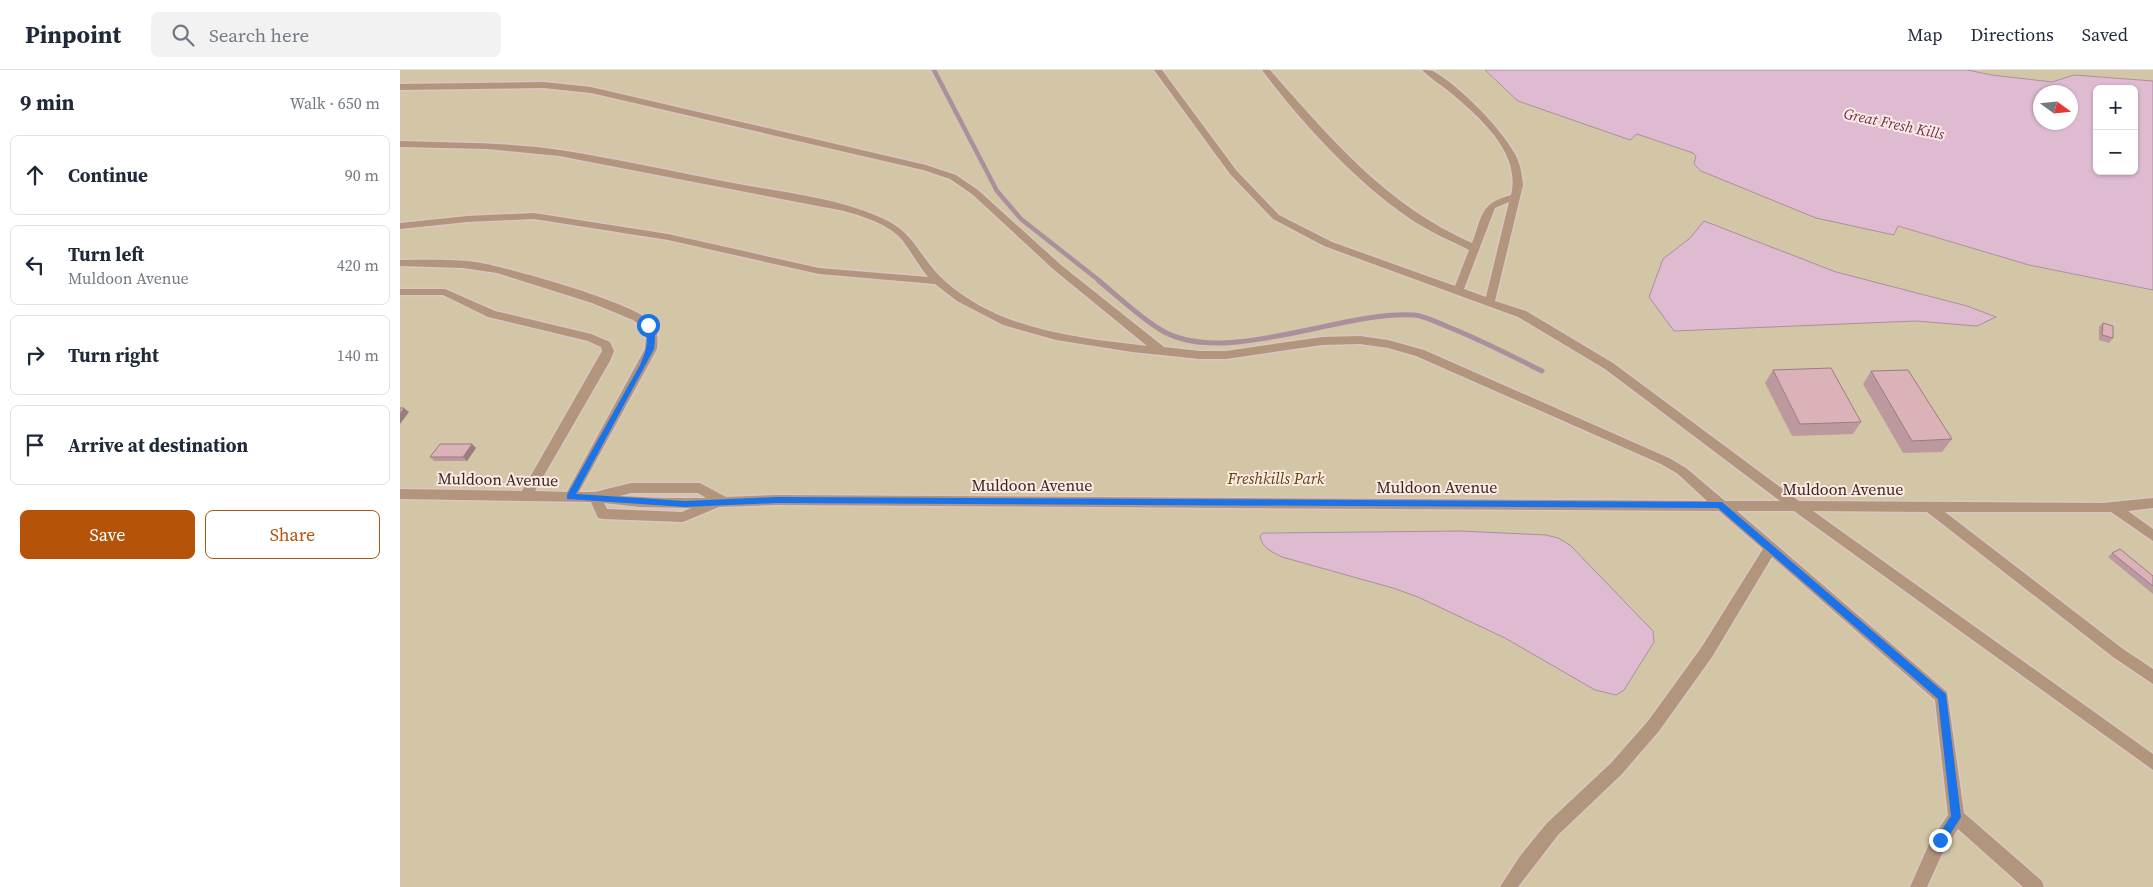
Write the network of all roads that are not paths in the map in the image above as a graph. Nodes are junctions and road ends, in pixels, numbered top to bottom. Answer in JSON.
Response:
{"nodes":[{"id":1,"x":1158,"y":70,"type":"edge"},
{"id":2,"x":1266,"y":70,"type":"edge"},
{"id":3,"x":1426,"y":70,"type":"edge"},
{"id":4,"x":400,"y":87,"type":"edge"},
{"id":5,"x":400,"y":144,"type":"edge"},
{"id":6,"x":1515,"y":197,"type":"junction"},
{"id":7,"x":400,"y":226,"type":"edge"},
{"id":8,"x":1474,"y":248,"type":"junction"},
{"id":9,"x":400,"y":263,"type":"edge"},
{"id":10,"x":936,"y":281,"type":"junction"},
{"id":11,"x":1459,"y":290,"type":"junction"},
{"id":12,"x":400,"y":292,"type":"edge"},
{"id":13,"x":1490,"y":301,"type":"junction"},
{"id":14,"x":1161,"y":351,"type":"junction"},
{"id":15,"x":400,"y":494,"type":"edge"},
{"id":16,"x":526,"y":496,"type":"junction"},
{"id":17,"x":570,"y":497,"type":"junction"},
{"id":18,"x":595,"y":497,"type":"junction"},
{"id":19,"x":722,"y":502,"type":"junction"},
{"id":20,"x":2153,"y":503,"type":"edge"},
{"id":21,"x":1719,"y":504,"type":"junction"},
{"id":22,"x":1795,"y":504,"type":"junction"},
{"id":23,"x":1928,"y":506,"type":"junction"},
{"id":24,"x":2113,"y":507,"type":"junction"},
{"id":25,"x":2153,"y":536,"type":"edge"},
{"id":26,"x":1770,"y":548,"type":"junction"},
{"id":27,"x":2153,"y":677,"type":"edge"},
{"id":28,"x":2153,"y":763,"type":"edge"},
{"id":29,"x":1956,"y":817,"type":"junction"},
{"id":30,"x":1508,"y":887,"type":"edge"},
{"id":31,"x":1918,"y":887,"type":"edge"},
{"id":32,"x":2036,"y":887,"type":"edge"}],
"edges":[{"from":1,"to":11,"type":"street"},
{"from":2,"to":8,"type":"street"},
{"from":3,"to":6,"type":"street"},
{"from":4,"to":14,"type":"street"},
{"from":5,"to":10,"type":"street"},
{"from":6,"to":8,"type":"street"},
{"from":6,"to":13,"type":"street"},
{"from":7,"to":10,"type":"street"},
{"from":8,"to":11,"type":"street"},
{"from":9,"to":17,"type":"street"},
{"from":10,"to":14,"type":"street"},
{"from":11,"to":13,"type":"street"},
{"from":12,"to":16,"type":"street"},
{"from":13,"to":22,"type":"street"},
{"from":14,"to":21,"type":"street"},
{"from":15,"to":16,"type":"street","name":"Muldoon Avenue"},
{"from":16,"to":17,"type":"street","name":"Muldoon Avenue"},
{"from":17,"to":18,"type":"street","name":"Muldoon Avenue"},
{"from":18,"to":19,"type":"street","name":"Muldoon Avenue"},
{"from":18,"to":19,"type":"street","name":"Muldoon Avenue"},
{"from":19,"to":21,"type":"street","name":"Muldoon Avenue"},
{"from":20,"to":24,"type":"street","name":"Muldoon Avenue"},
{"from":21,"to":22,"type":"street","name":"Muldoon Avenue"},
{"from":21,"to":26,"type":"street"},
{"from":22,"to":23,"type":"street","name":"Muldoon Avenue"},
{"from":22,"to":28,"type":"street"},
{"from":23,"to":24,"type":"street","name":"Muldoon Avenue"},
{"from":23,"to":27,"type":"street"},
{"from":24,"to":25,"type":"street"},
{"from":26,"to":29,"type":"street"},
{"from":26,"to":30,"type":"street"},
{"from":29,"to":31,"type":"street"},
{"from":29,"to":32,"type":"street"}]}
